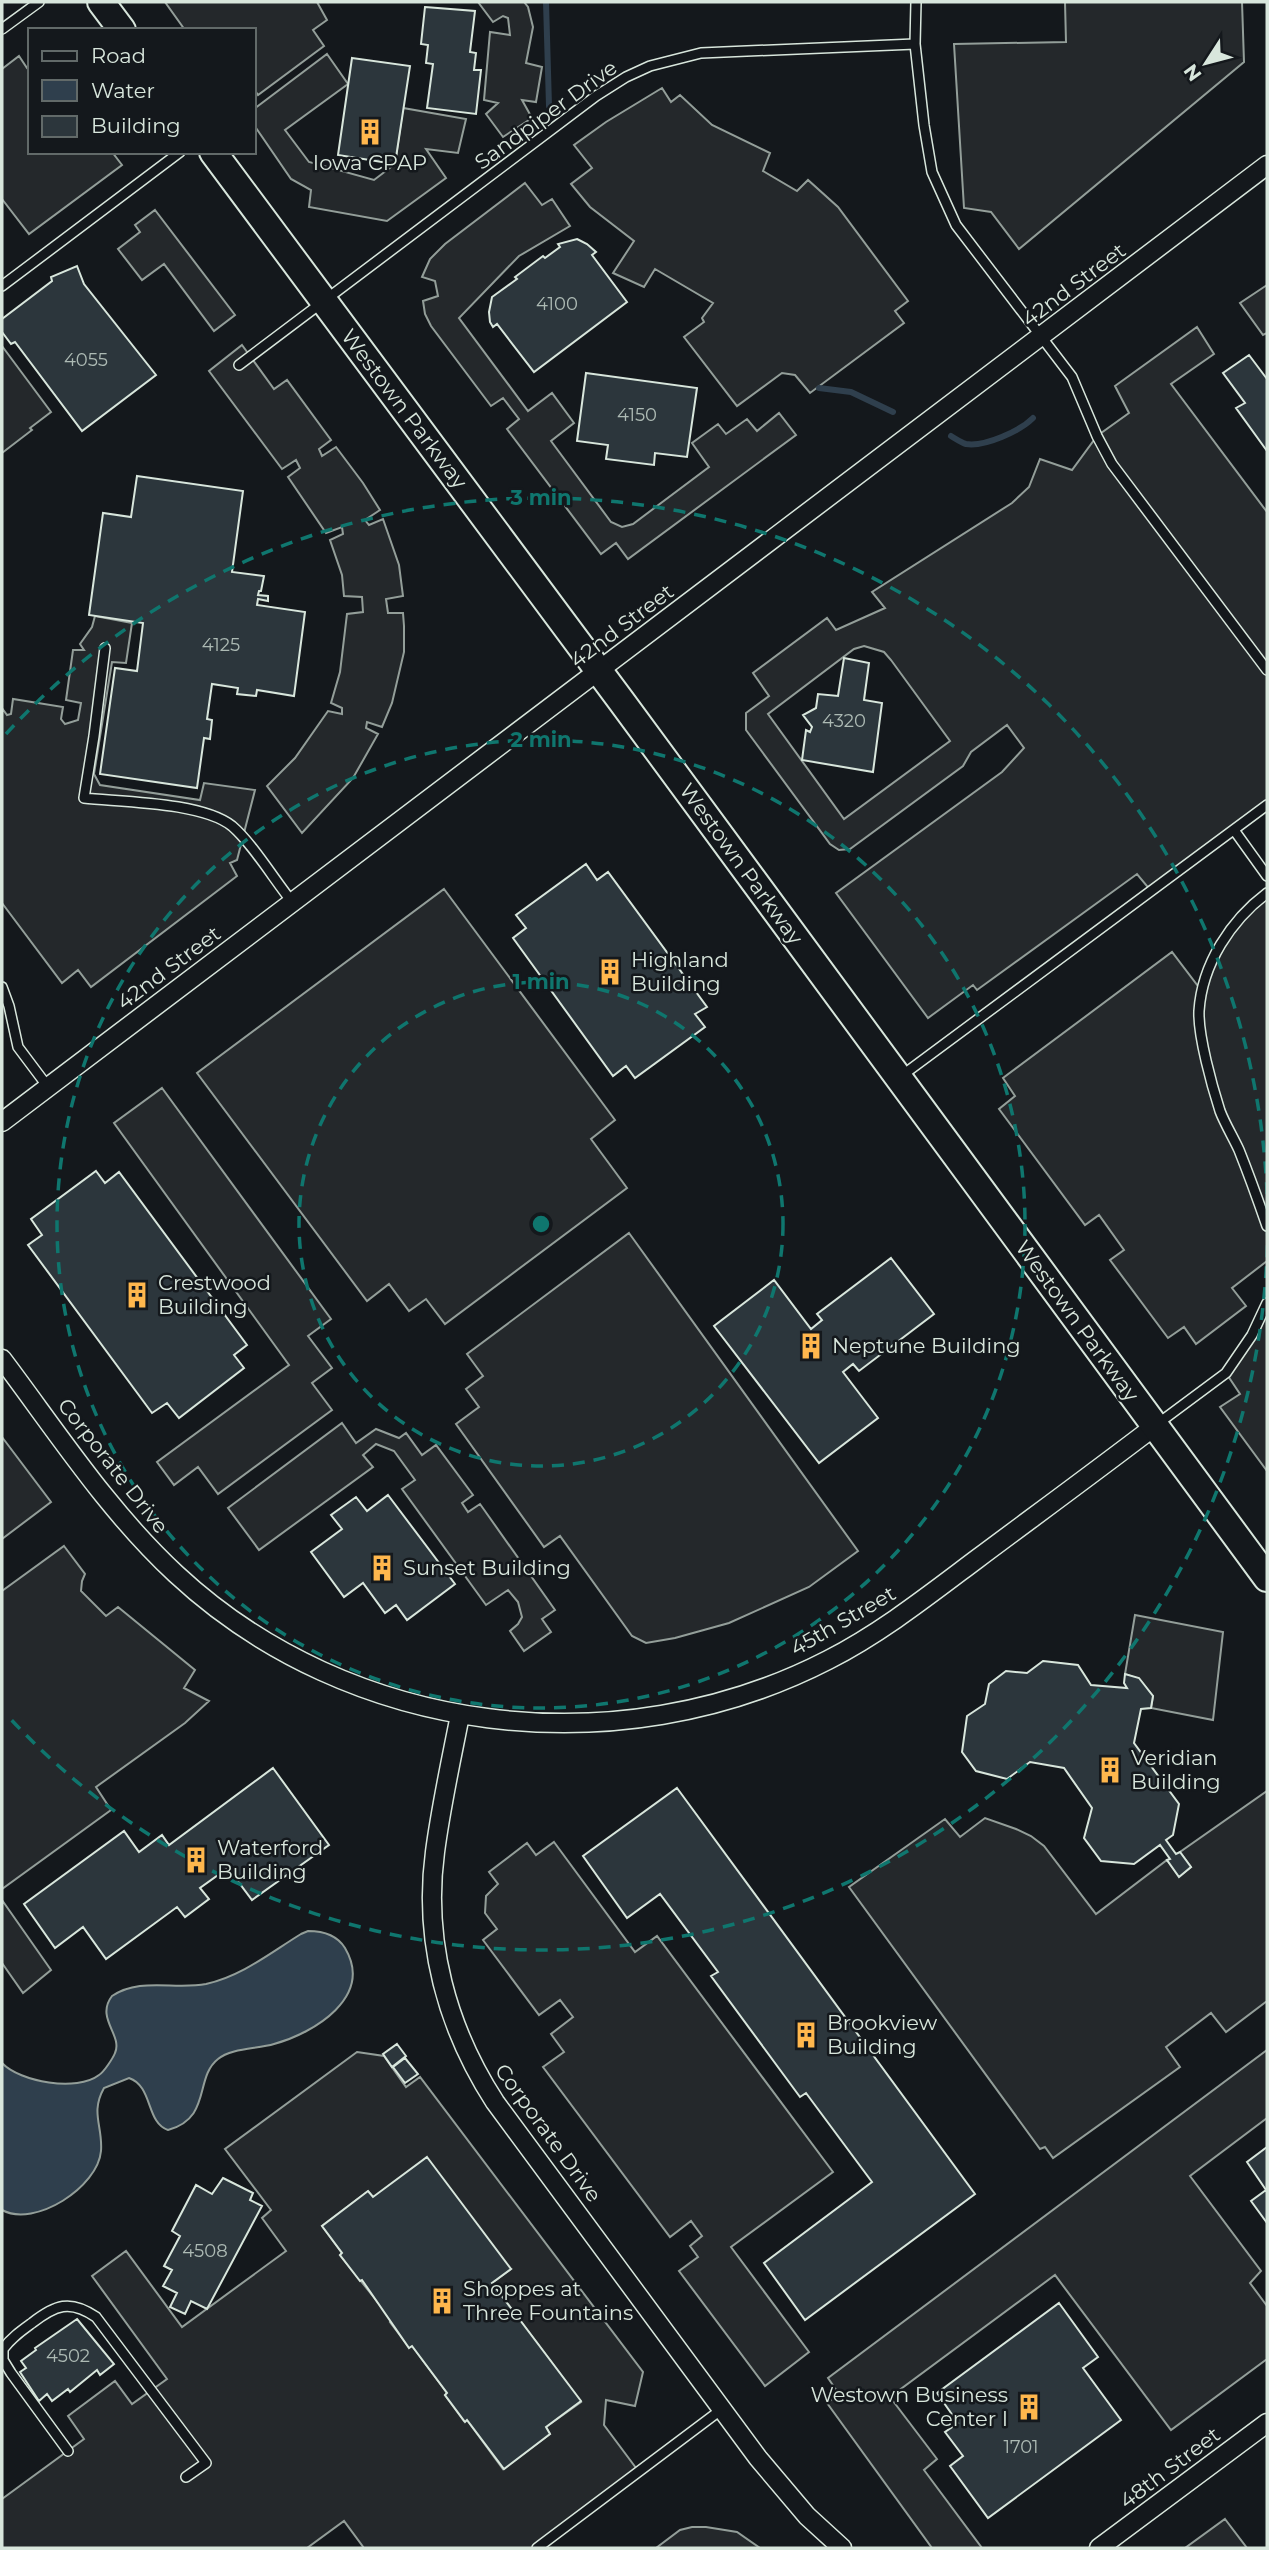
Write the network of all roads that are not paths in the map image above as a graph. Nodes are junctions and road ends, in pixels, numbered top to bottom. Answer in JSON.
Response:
{"nodes":[{"id":1,"x":39,"y":2,"type":"edge"},
{"id":2,"x":101,"y":2,"type":"edge"},
{"id":3,"x":916,"y":2,"type":"edge"},
{"id":4,"x":120,"y":28,"type":"edge"},
{"id":5,"x":2,"y":29,"type":"edge"},
{"id":6,"x":915,"y":44,"type":"junction"},
{"id":7,"x":177,"y":154,"type":"edge"},
{"id":8,"x":214,"y":154,"type":"edge"},
{"id":9,"x":1267,"y":165,"type":"edge"},
{"id":10,"x":2,"y":286,"type":"edge"},
{"id":11,"x":324,"y":301,"type":"junction"},
{"id":12,"x":1042,"y":338,"type":"junction"},
{"id":13,"x":239,"y":365,"type":"dead end"},
{"id":14,"x":105,"y":648,"type":"dead end"},
{"id":15,"x":1267,"y":670,"type":"edge"},
{"id":16,"x":600,"y":672,"type":"junction"},
{"id":17,"x":1267,"y":805,"type":"edge"},
{"id":18,"x":1234,"y":830,"type":"junction"},
{"id":19,"x":1267,"y":876,"type":"edge"},
{"id":20,"x":1267,"y":893,"type":"edge"},
{"id":21,"x":293,"y":903,"type":"junction"},
{"id":22,"x":2,"y":987,"type":"edge"},
{"id":23,"x":899,"y":1078,"type":"junction"},
{"id":24,"x":48,"y":1087,"type":"junction"},
{"id":25,"x":2,"y":1122,"type":"edge"},
{"id":26,"x":1267,"y":1226,"type":"edge"},
{"id":27,"x":1267,"y":1303,"type":"edge"},
{"id":28,"x":2,"y":1359,"type":"edge"},
{"id":29,"x":1155,"y":1426,"type":"junction"},
{"id":30,"x":1267,"y":1578,"type":"edge"},
{"id":31,"x":460,"y":1715,"type":"junction"},
{"id":32,"x":722,"y":2409,"type":"junction"},
{"id":33,"x":1267,"y":2423,"type":"edge"},
{"id":34,"x":68,"y":2451,"type":"dead end"},
{"id":35,"x":186,"y":2477,"type":"dead end"},
{"id":36,"x":537,"y":2548,"type":"edge"},
{"id":37,"x":842,"y":2548,"type":"edge"},
{"id":38,"x":1099,"y":2548,"type":"edge"}],
"edges":[{"from":1,"to":5,"type":"lane"},
{"from":2,"to":4,"type":"street"},
{"from":3,"to":6,"type":"lane"},
{"from":6,"to":11,"type":"lane","name":"Sandpiper Drive"},
{"from":6,"to":12,"type":"lane"},
{"from":7,"to":10,"type":"lane"},
{"from":8,"to":11,"type":"street","name":"Westown Parkway"},
{"from":9,"to":12,"type":"street","name":"42nd Street"},
{"from":11,"to":13,"type":"lane","name":"Sandpiper Drive"},
{"from":11,"to":16,"type":"street","name":"Westown Parkway"},
{"from":12,"to":15,"type":"lane"},
{"from":12,"to":16,"type":"street","name":"42nd Street"},
{"from":14,"to":21,"type":"lane"},
{"from":16,"to":21,"type":"street","name":"42nd Street"},
{"from":16,"to":23,"type":"street","name":"Westown Parkway"},
{"from":17,"to":18,"type":"lane"},
{"from":18,"to":19,"type":"lane"},
{"from":18,"to":23,"type":"lane"},
{"from":20,"to":26,"type":"lane"},
{"from":21,"to":24,"type":"street","name":"42nd Street"},
{"from":22,"to":24,"type":"lane"},
{"from":23,"to":29,"type":"street","name":"Westown Parkway"},
{"from":24,"to":25,"type":"street","name":"42nd Street"},
{"from":27,"to":29,"type":"lane"},
{"from":28,"to":31,"type":"street","name":"Corporate Drive"},
{"from":29,"to":30,"type":"street","name":"Westown Parkway"},
{"from":29,"to":31,"type":"street","name":"45th Street"},
{"from":31,"to":32,"type":"street","name":"Corporate Drive"},
{"from":32,"to":36,"type":"lane"},
{"from":32,"to":37,"type":"street","name":"Corporate Drive"},
{"from":33,"to":38,"type":"street","name":"48th Street"},
{"from":34,"to":35,"type":"lane"}]}
